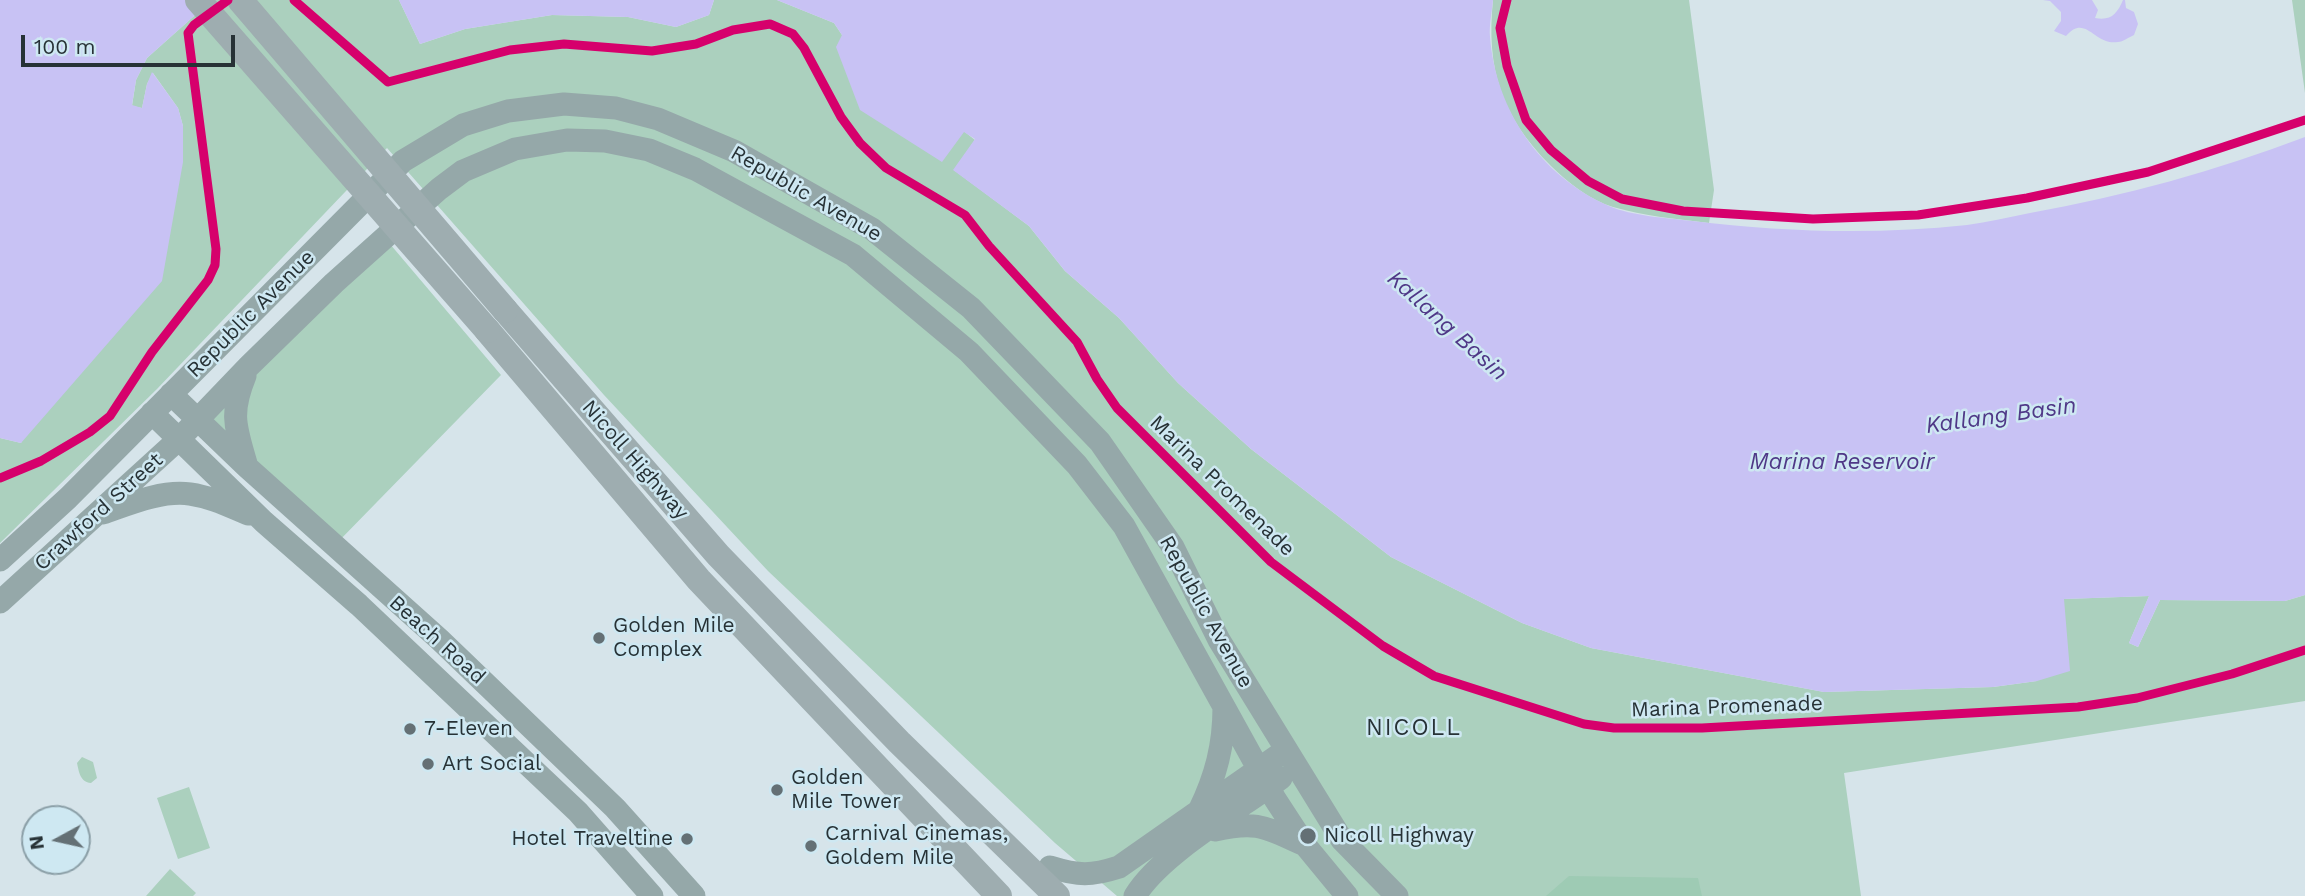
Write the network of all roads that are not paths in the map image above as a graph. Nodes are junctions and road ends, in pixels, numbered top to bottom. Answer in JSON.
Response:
{"nodes":[{"id":1,"x":198,"y":0,"type":"edge"},
{"id":2,"x":240,"y":0,"type":"edge"},
{"id":3,"x":248,"y":366,"type":"junction"},
{"id":4,"x":171,"y":394,"type":"junction"},
{"id":5,"x":152,"y":413,"type":"junction"},
{"id":6,"x":196,"y":420,"type":"junction"},
{"id":7,"x":179,"y":439,"type":"junction"},
{"id":8,"x":247,"y":467,"type":"junction"},
{"id":9,"x":267,"y":484,"type":"junction"},
{"id":10,"x":256,"y":515,"type":"junction"},
{"id":11,"x":93,"y":517,"type":"junction"},
{"id":12,"x":0,"y":560,"type":"edge"},
{"id":13,"x":0,"y":602,"type":"edge"},
{"id":14,"x":1224,"y":707,"type":"junction"},
{"id":15,"x":899,"y":742,"type":"junction"},
{"id":16,"x":1291,"y":758,"type":"junction"},
{"id":17,"x":1264,"y":778,"type":"junction"},
{"id":18,"x":1202,"y":823,"type":"junction"},
{"id":19,"x":1305,"y":845,"type":"junction"},
{"id":20,"x":1050,"y":867,"type":"junction"},
{"id":21,"x":652,"y":896,"type":"edge"},
{"id":22,"x":694,"y":896,"type":"edge"},
{"id":23,"x":999,"y":896,"type":"edge"},
{"id":24,"x":1057,"y":896,"type":"edge"},
{"id":25,"x":1080,"y":896,"type":"edge"},
{"id":26,"x":1135,"y":896,"type":"edge"},
{"id":27,"x":1347,"y":896,"type":"edge"},
{"id":28,"x":1397,"y":896,"type":"edge"}],
"edges":[{"from":1,"to":23,"type":"highway","name":"Nicoll Highway","bridge":true},
{"from":2,"to":15,"type":"highway","name":"Nicoll Highway","bridge":true},
{"from":3,"to":6,"type":"main road","name":"Republic Avenue"},
{"from":3,"to":8,"type":"main road"},
{"from":3,"to":14,"type":"main road","name":"Republic Avenue"},
{"from":4,"to":5,"type":"main road","name":"Crawford Street"},
{"from":4,"to":6,"type":"main road","name":"Beach Road"},
{"from":4,"to":16,"type":"main road","name":"Republic Avenue"},
{"from":5,"to":7,"type":"main road","name":"Beach Road"},
{"from":5,"to":12,"type":"main road","name":"Crawford Street"},
{"from":6,"to":7,"type":"main road","name":"Crawford Street"},
{"from":6,"to":8,"type":"main road","name":"Beach Road"},
{"from":7,"to":10,"type":"main road","name":"Beach Road"},
{"from":7,"to":11,"type":"main road","name":"Crawford Street"},
{"from":8,"to":9,"type":"main road","name":"Beach Road"},
{"from":9,"to":10,"type":"main road"},
{"from":9,"to":22,"type":"main road","name":"Beach Road"},
{"from":10,"to":11,"type":"main road"},
{"from":10,"to":21,"type":"main road","name":"Beach Road"},
{"from":11,"to":13,"type":"main road","name":"Crawford Street"},
{"from":14,"to":17,"type":"main road","name":"Republic Avenue"},
{"from":14,"to":18,"type":"main road"},
{"from":15,"to":20,"type":"highway"},
{"from":15,"to":24,"type":"highway","name":"Nicoll Highway"},
{"from":16,"to":17,"type":"main road"},
{"from":16,"to":28,"type":"main road","name":"Republic Avenue"},
{"from":17,"to":18,"type":"main road"},
{"from":17,"to":19,"type":"main road","name":"Republic Avenue"},
{"from":18,"to":19,"type":"main road"},
{"from":18,"to":20,"type":"main road"},
{"from":18,"to":26,"type":"main road"},
{"from":19,"to":27,"type":"main road","name":"Republic Avenue"},
{"from":20,"to":25,"type":"highway"}]}
